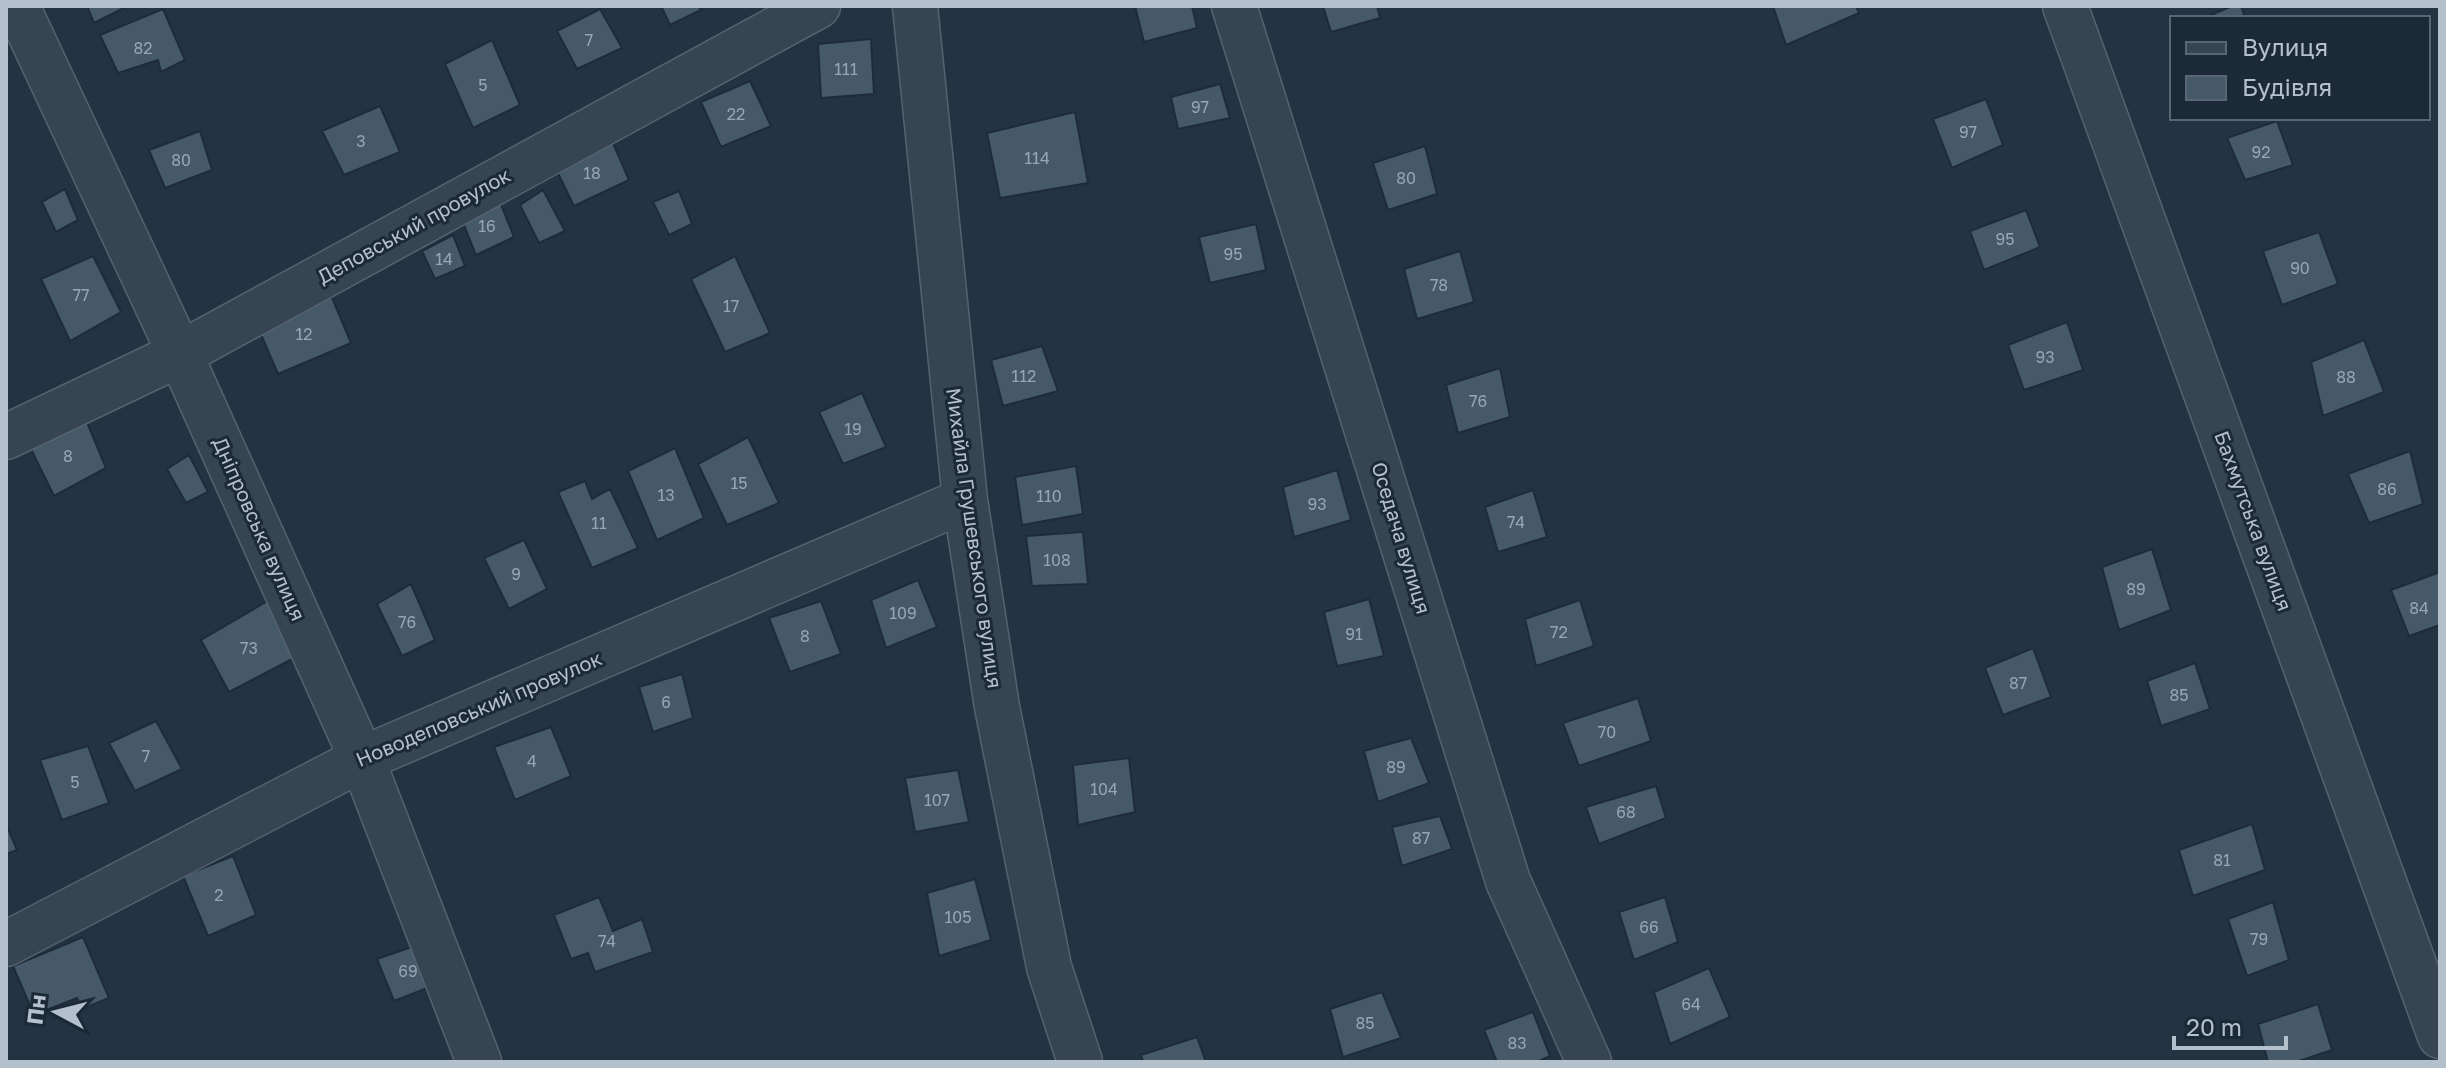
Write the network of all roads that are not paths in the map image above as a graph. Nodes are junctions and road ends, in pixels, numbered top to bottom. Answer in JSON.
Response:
{"nodes":[{"id":1,"x":17,"y":6,"type":"edge"},
{"id":2,"x":818,"y":6,"type":"edge"},
{"id":3,"x":915,"y":6,"type":"edge"},
{"id":4,"x":1234,"y":6,"type":"edge"},
{"id":5,"x":2065,"y":6,"type":"edge"},
{"id":6,"x":180,"y":354,"type":"junction"},
{"id":7,"x":6,"y":437,"type":"edge"},
{"id":8,"x":965,"y":500,"type":"junction"},
{"id":9,"x":362,"y":759,"type":"junction"},
{"id":10,"x":6,"y":944,"type":"edge"},
{"id":11,"x":2440,"y":1036,"type":"edge"},
{"id":12,"x":479,"y":1062,"type":"edge"},
{"id":13,"x":1080,"y":1062,"type":"edge"},
{"id":14,"x":1589,"y":1062,"type":"edge"}],
"edges":[{"from":1,"to":6,"type":"street","name":"Дніпровська вулиця"},
{"from":2,"to":6,"type":"street","name":"Деповський провулок"},
{"from":3,"to":8,"type":"street","name":"Михайла Грушевського вулиця"},
{"from":4,"to":14,"type":"street","name":"Оседача вулиця"},
{"from":5,"to":11,"type":"street","name":"Бахмутська вулиця"},
{"from":6,"to":7,"type":"street","name":"Деповський провулок"},
{"from":6,"to":9,"type":"street","name":"Дніпровська вулиця"},
{"from":8,"to":9,"type":"street","name":"Новодеповський провулок"},
{"from":8,"to":13,"type":"street","name":"Михайла Грушевського вулиця"},
{"from":9,"to":10,"type":"street","name":"Новодеповський провулок"},
{"from":9,"to":12,"type":"street","name":"Дніпровська вулиця"}]}
